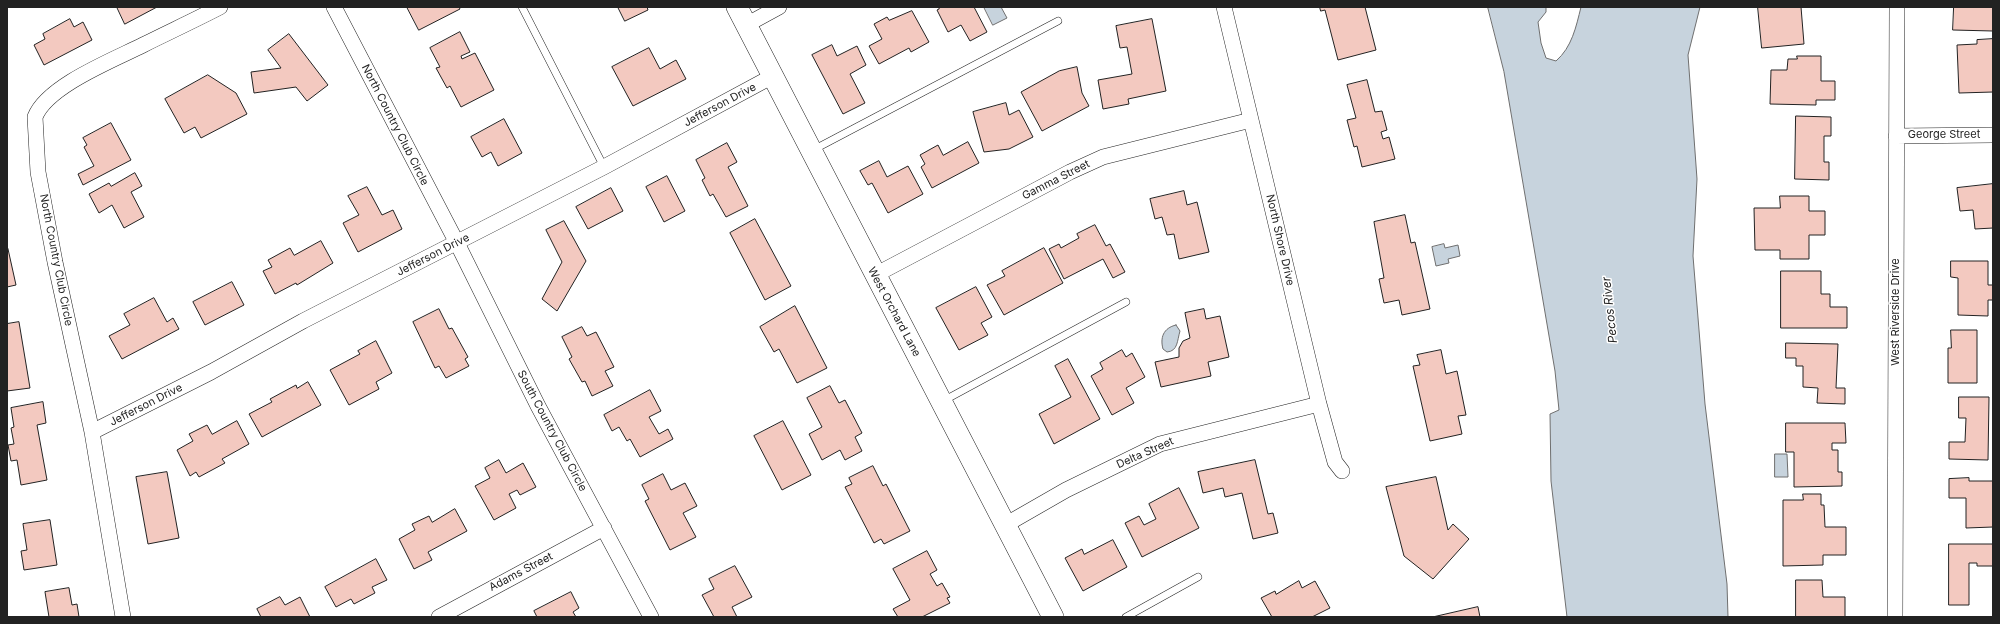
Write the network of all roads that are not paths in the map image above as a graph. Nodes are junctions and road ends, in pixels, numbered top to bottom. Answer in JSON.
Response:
{"nodes":[{"id":1,"x":220,"y":7,"type":"edge"},
{"id":2,"x":334,"y":7,"type":"edge"},
{"id":3,"x":522,"y":7,"type":"edge"},
{"id":4,"x":779,"y":7,"type":"edge"},
{"id":5,"x":1224,"y":7,"type":"edge"},
{"id":6,"x":1897,"y":7,"type":"edge"},
{"id":7,"x":741,"y":16,"type":"edge"},
{"id":8,"x":1058,"y":22,"type":"dead end"},
{"id":9,"x":773,"y":76,"type":"junction"},
{"id":10,"x":1251,"y":120,"type":"junction"},
{"id":11,"x":1993,"y":135,"type":"edge"},
{"id":12,"x":1896,"y":136,"type":"junction"},
{"id":13,"x":811,"y":151,"type":"junction"},
{"id":14,"x":604,"y":167,"type":"junction"},
{"id":15,"x":457,"y":243,"type":"junction"},
{"id":16,"x":875,"y":275,"type":"junction"},
{"id":17,"x":1126,"y":302,"type":"dead end"},
{"id":18,"x":941,"y":402,"type":"junction"},
{"id":19,"x":1319,"y":404,"type":"junction"},
{"id":20,"x":92,"y":432,"type":"junction"},
{"id":21,"x":1342,"y":470,"type":"dead end"},
{"id":22,"x":1005,"y":525,"type":"junction"},
{"id":23,"x":604,"y":528,"type":"junction"},
{"id":24,"x":1198,"y":578,"type":"dead end"},
{"id":25,"x":123,"y":617,"type":"edge"},
{"id":26,"x":439,"y":617,"type":"edge"},
{"id":27,"x":651,"y":617,"type":"edge"},
{"id":28,"x":1053,"y":617,"type":"edge"},
{"id":29,"x":1126,"y":617,"type":"edge"},
{"id":30,"x":1895,"y":617,"type":"edge"}],
"edges":[{"from":1,"to":20,"type":"street","name":"North Country Club Circle"},
{"from":2,"to":15,"type":"street","name":"North Country Club Circle"},
{"from":3,"to":14,"type":"lane"},
{"from":4,"to":7,"type":"street"},
{"from":5,"to":10,"type":"street","name":"North Shore Drive"},
{"from":6,"to":12,"type":"street","name":"West Riverside Drive"},
{"from":7,"to":9,"type":"street","name":"West Orchard Lane"},
{"from":8,"to":13,"type":"lane"},
{"from":9,"to":13,"type":"street","name":"West Orchard Lane"},
{"from":9,"to":14,"type":"street","name":"Jefferson Drive"},
{"from":10,"to":16,"type":"street","name":"Gamma Street"},
{"from":10,"to":19,"type":"street","name":"North Shore Drive"},
{"from":11,"to":12,"type":"street","name":"George Street"},
{"from":12,"to":30,"type":"street","name":"West Riverside Drive"},
{"from":13,"to":16,"type":"street","name":"West Orchard Lane"},
{"from":14,"to":15,"type":"street","name":"Jefferson Drive"},
{"from":15,"to":20,"type":"street","name":"Jefferson Drive"},
{"from":15,"to":23,"type":"street","name":"South Country Club Circle"},
{"from":16,"to":18,"type":"street","name":"West Orchard Lane"},
{"from":17,"to":18,"type":"lane"},
{"from":18,"to":22,"type":"street","name":"West Orchard Lane"},
{"from":19,"to":21,"type":"street","name":"North Shore Drive"},
{"from":19,"to":22,"type":"street","name":"Delta Street"},
{"from":20,"to":25,"type":"street","name":"North Country Club Circle"},
{"from":22,"to":28,"type":"street","name":"West Orchard Lane"},
{"from":23,"to":26,"type":"street","name":"Adams Street"},
{"from":23,"to":27,"type":"street","name":"South Country Club Circle"},
{"from":24,"to":29,"type":"lane"}]}
